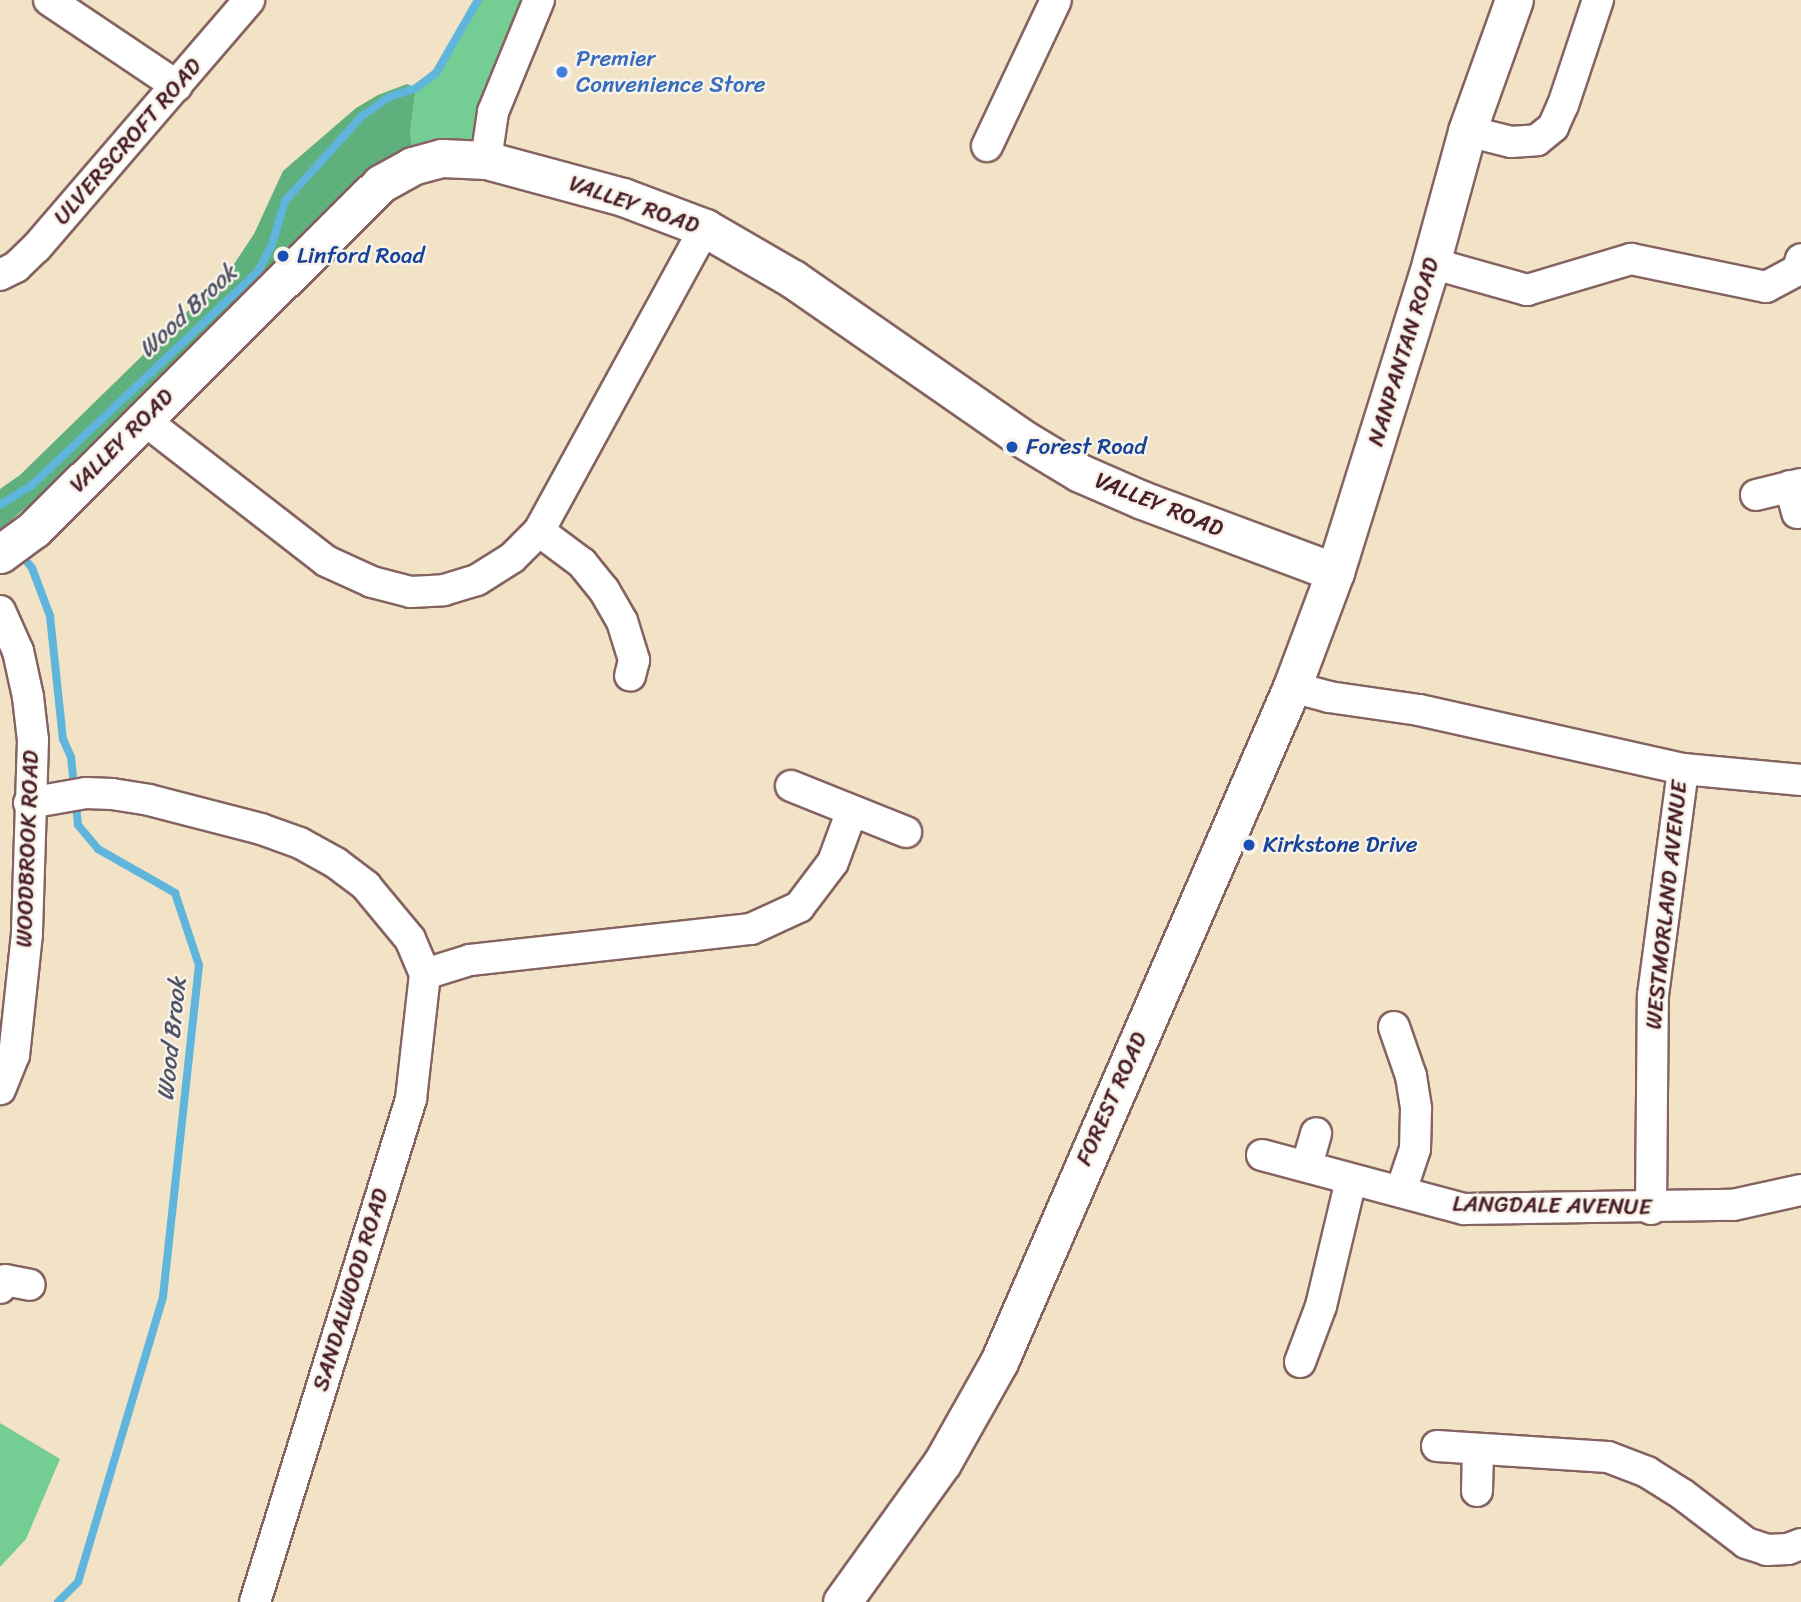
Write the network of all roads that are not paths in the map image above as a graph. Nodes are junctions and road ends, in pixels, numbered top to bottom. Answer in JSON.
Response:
{"nodes":[{"id":1,"x":49,"y":0,"type":"edge"},
{"id":2,"x":248,"y":0,"type":"edge"},
{"id":3,"x":539,"y":0,"type":"edge"},
{"id":4,"x":1056,"y":0,"type":"edge"},
{"id":5,"x":1514,"y":0,"type":"edge"},
{"id":6,"x":1598,"y":0,"type":"edge"},
{"id":7,"x":177,"y":86,"type":"junction"},
{"id":8,"x":1467,"y":131,"type":"junction"},
{"id":9,"x":987,"y":146,"type":"dead end"},
{"id":10,"x":486,"y":160,"type":"junction"},
{"id":11,"x":705,"y":228,"type":"junction"},
{"id":12,"x":1801,"y":259,"type":"edge"},
{"id":13,"x":1431,"y":263,"type":"junction"},
{"id":14,"x":0,"y":275,"type":"edge"},
{"id":15,"x":143,"y":419,"type":"junction"},
{"id":16,"x":1796,"y":494,"type":"edge"},
{"id":17,"x":1756,"y":495,"type":"dead end"},
{"id":18,"x":539,"y":531,"type":"junction"},
{"id":19,"x":0,"y":554,"type":"edge"},
{"id":20,"x":1335,"y":572,"type":"junction"},
{"id":21,"x":0,"y":611,"type":"edge"},
{"id":22,"x":639,"y":665,"type":"dead end"},
{"id":23,"x":1292,"y":687,"type":"junction"},
{"id":24,"x":1683,"y":769,"type":"junction"},
{"id":25,"x":1801,"y":780,"type":"edge"},
{"id":26,"x":791,"y":786,"type":"dead end"},
{"id":27,"x":42,"y":802,"type":"junction"},
{"id":28,"x":851,"y":813,"type":"junction"},
{"id":29,"x":906,"y":832,"type":"dead end"},
{"id":30,"x":425,"y":974,"type":"junction"},
{"id":31,"x":1394,"y":1027,"type":"dead end"},
{"id":32,"x":0,"y":1089,"type":"edge"},
{"id":33,"x":1316,"y":1133,"type":"dead end"},
{"id":34,"x":1262,"y":1155,"type":"dead end"},
{"id":35,"x":1307,"y":1165,"type":"junction"},
{"id":36,"x":1351,"y":1180,"type":"junction"},
{"id":37,"x":1801,"y":1190,"type":"edge"},
{"id":38,"x":1401,"y":1191,"type":"junction"},
{"id":39,"x":1651,"y":1209,"type":"junction"},
{"id":40,"x":1300,"y":1362,"type":"dead end"},
{"id":41,"x":1437,"y":1447,"type":"dead end"},
{"id":42,"x":1478,"y":1451,"type":"junction"},
{"id":43,"x":1477,"y":1491,"type":"dead end"},
{"id":44,"x":1801,"y":1544,"type":"edge"},
{"id":45,"x":255,"y":1602,"type":"edge"},
{"id":46,"x":842,"y":1602,"type":"edge"}],
"edges":[{"from":1,"to":7,"type":"street"},
{"from":2,"to":7,"type":"street","name":"ULVERSCROFT ROAD"},
{"from":3,"to":10,"type":"street"},
{"from":4,"to":9,"type":"street"},
{"from":5,"to":8,"type":"street","name":"NANPANTAN ROAD"},
{"from":6,"to":8,"type":"street"},
{"from":7,"to":14,"type":"street","name":"ULVERSCROFT ROAD"},
{"from":8,"to":13,"type":"street","name":"NANPANTAN ROAD"},
{"from":10,"to":11,"type":"street","name":"VALLEY ROAD"},
{"from":10,"to":15,"type":"street","name":"VALLEY ROAD"},
{"from":11,"to":18,"type":"street"},
{"from":11,"to":20,"type":"street","name":"VALLEY ROAD"},
{"from":12,"to":13,"type":"street"},
{"from":13,"to":20,"type":"street","name":"NANPANTAN ROAD"},
{"from":15,"to":18,"type":"street"},
{"from":15,"to":19,"type":"street","name":"VALLEY ROAD"},
{"from":16,"to":17,"type":"street"},
{"from":18,"to":22,"type":"street"},
{"from":20,"to":23,"type":"street","name":"FOREST ROAD"},
{"from":21,"to":27,"type":"street","name":"WOODBROOK ROAD"},
{"from":23,"to":24,"type":"street"},
{"from":23,"to":46,"type":"street","name":"FOREST ROAD"},
{"from":24,"to":25,"type":"street"},
{"from":24,"to":39,"type":"street","name":"WESTMORLAND AVENUE"},
{"from":26,"to":28,"type":"street"},
{"from":27,"to":30,"type":"street","name":"SANDALWOOD ROAD"},
{"from":27,"to":32,"type":"street","name":"WOODBROOK ROAD"},
{"from":28,"to":29,"type":"street"},
{"from":28,"to":30,"type":"street"},
{"from":30,"to":45,"type":"street","name":"SANDALWOOD ROAD"},
{"from":31,"to":38,"type":"street"},
{"from":33,"to":35,"type":"street"},
{"from":34,"to":35,"type":"street","name":"LANGDALE AVENUE"},
{"from":35,"to":36,"type":"street","name":"LANGDALE AVENUE"},
{"from":36,"to":38,"type":"street","name":"LANGDALE AVENUE"},
{"from":36,"to":40,"type":"street"},
{"from":37,"to":39,"type":"street","name":"LANGDALE AVENUE"},
{"from":38,"to":39,"type":"street","name":"LANGDALE AVENUE"},
{"from":41,"to":42,"type":"street"},
{"from":42,"to":43,"type":"street"},
{"from":42,"to":44,"type":"street"}]}
